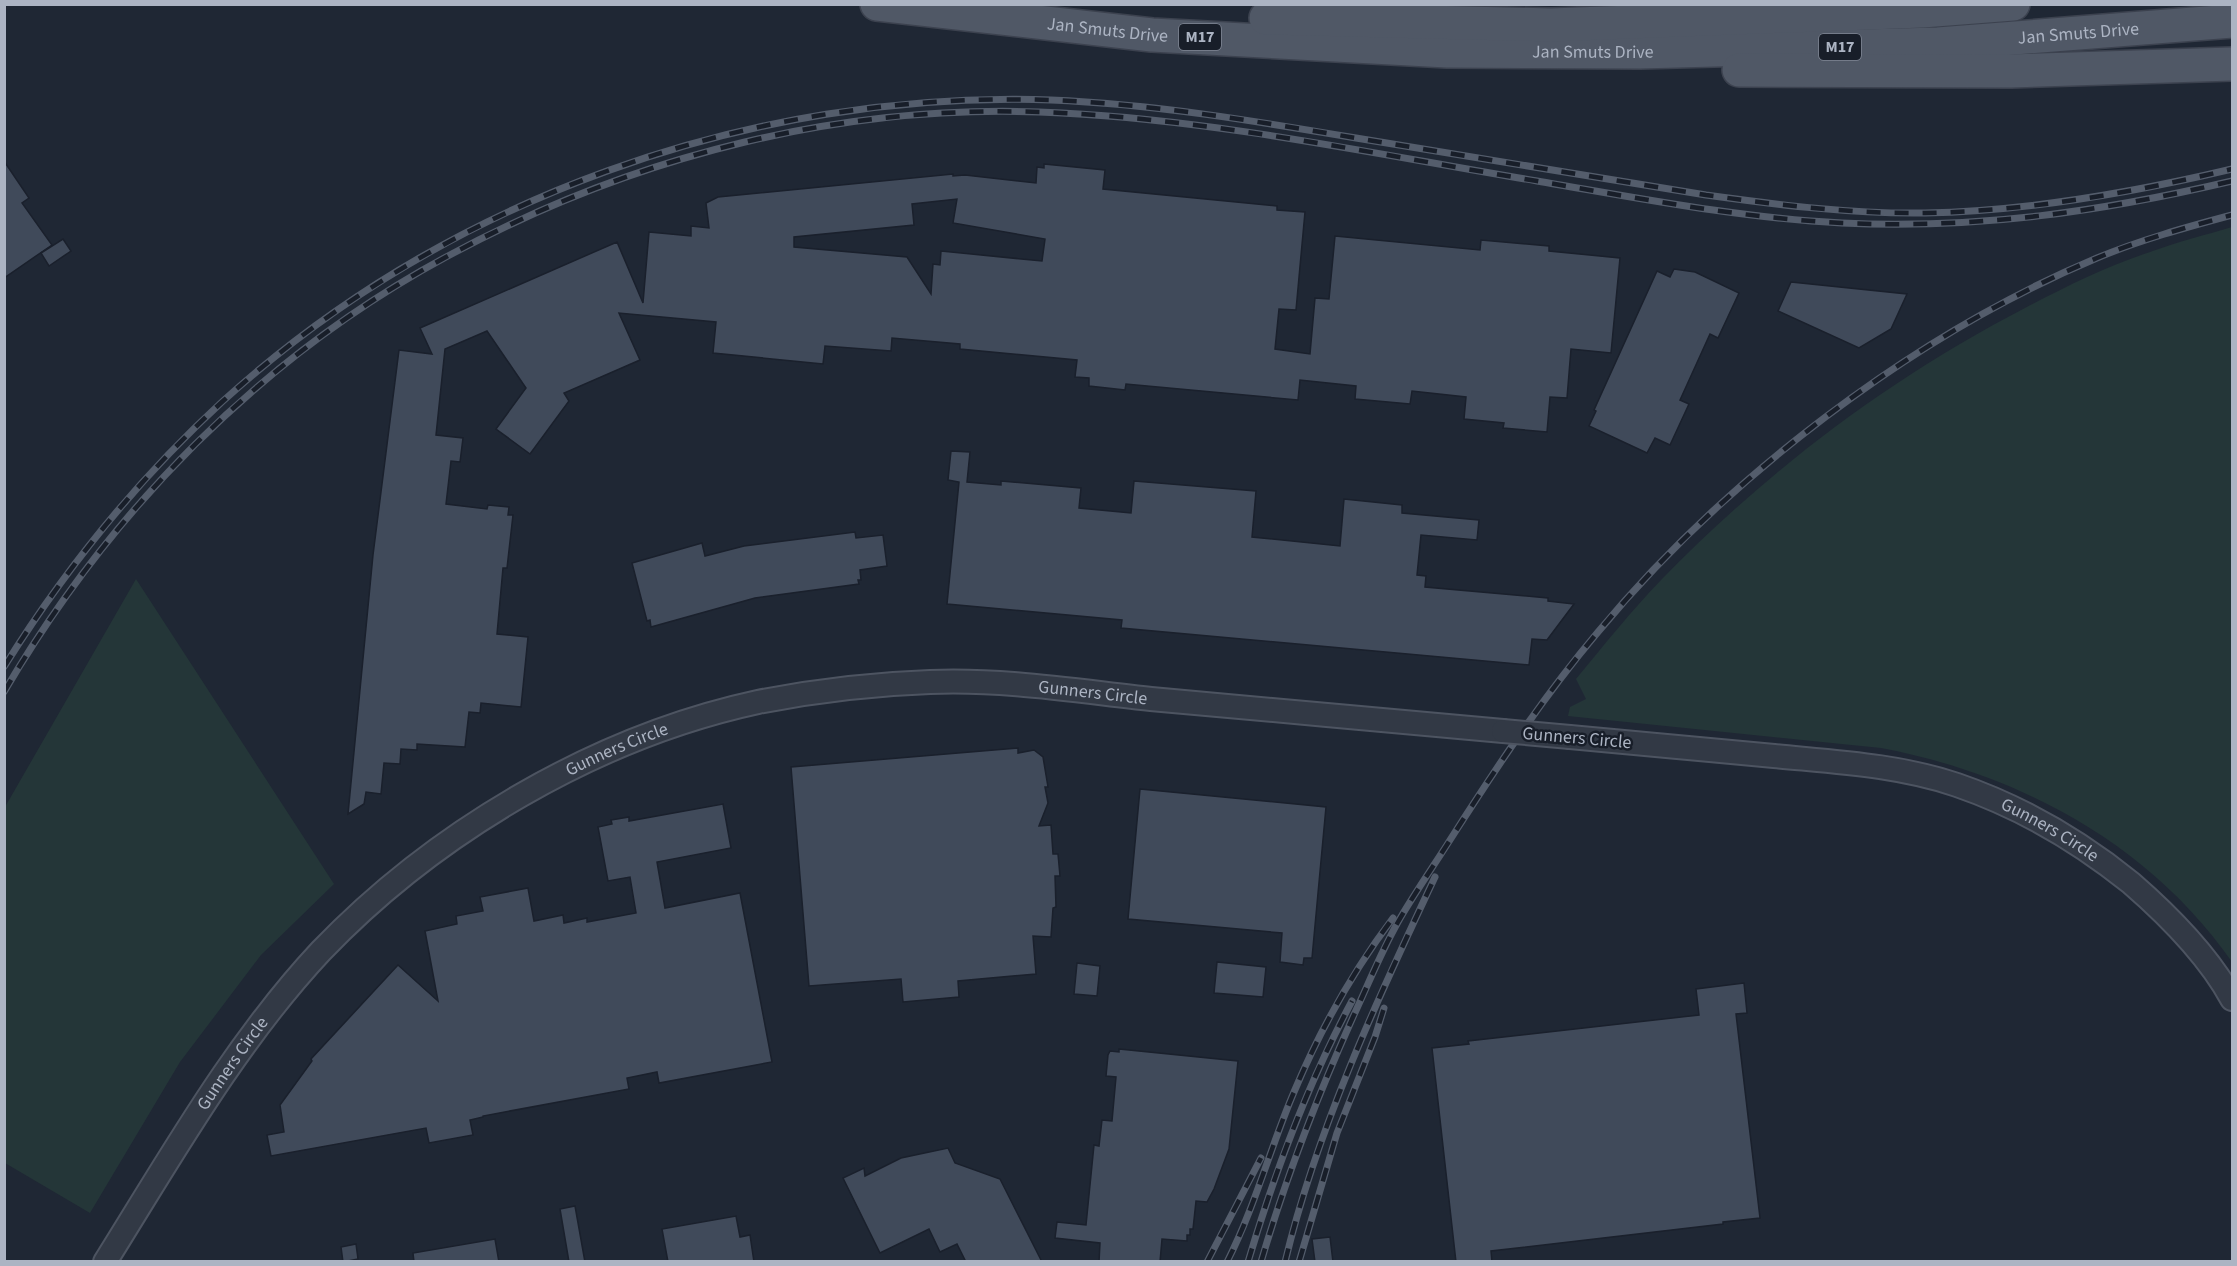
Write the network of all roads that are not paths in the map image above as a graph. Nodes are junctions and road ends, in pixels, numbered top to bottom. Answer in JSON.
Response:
{"nodes":[{"id":1,"x":877,"y":4,"type":"edge"},
{"id":2,"x":1833,"y":4,"type":"edge"},
{"id":3,"x":2013,"y":4,"type":"edge"},
{"id":4,"x":954,"y":13,"type":"junction"},
{"id":5,"x":1778,"y":17,"type":"junction"},
{"id":6,"x":2232,"y":21,"type":"edge"},
{"id":7,"x":1558,"y":51,"type":"junction"},
{"id":8,"x":2232,"y":64,"type":"edge"},
{"id":9,"x":2232,"y":999,"type":"edge"},
{"id":10,"x":105,"y":1262,"type":"edge"}],
"edges":[{"from":1,"to":4,"type":"main road","name":"Jan Smuts Drive","number":"M17"},
{"from":2,"to":5,"type":"main road"},
{"from":3,"to":5,"type":"main road","name":"Jan Smuts Drive","number":"M17"},
{"from":4,"to":5,"type":"main road","name":"Jan Smuts Drive","number":"M17"},
{"from":4,"to":7,"type":"main road","name":"Jan Smuts Drive","number":"M17"},
{"from":6,"to":7,"type":"main road","name":"Jan Smuts Drive","number":"M17"},
{"from":7,"to":8,"type":"main road"},
{"from":9,"to":10,"type":"street","name":"Gunners Circle","bridge":true}]}
